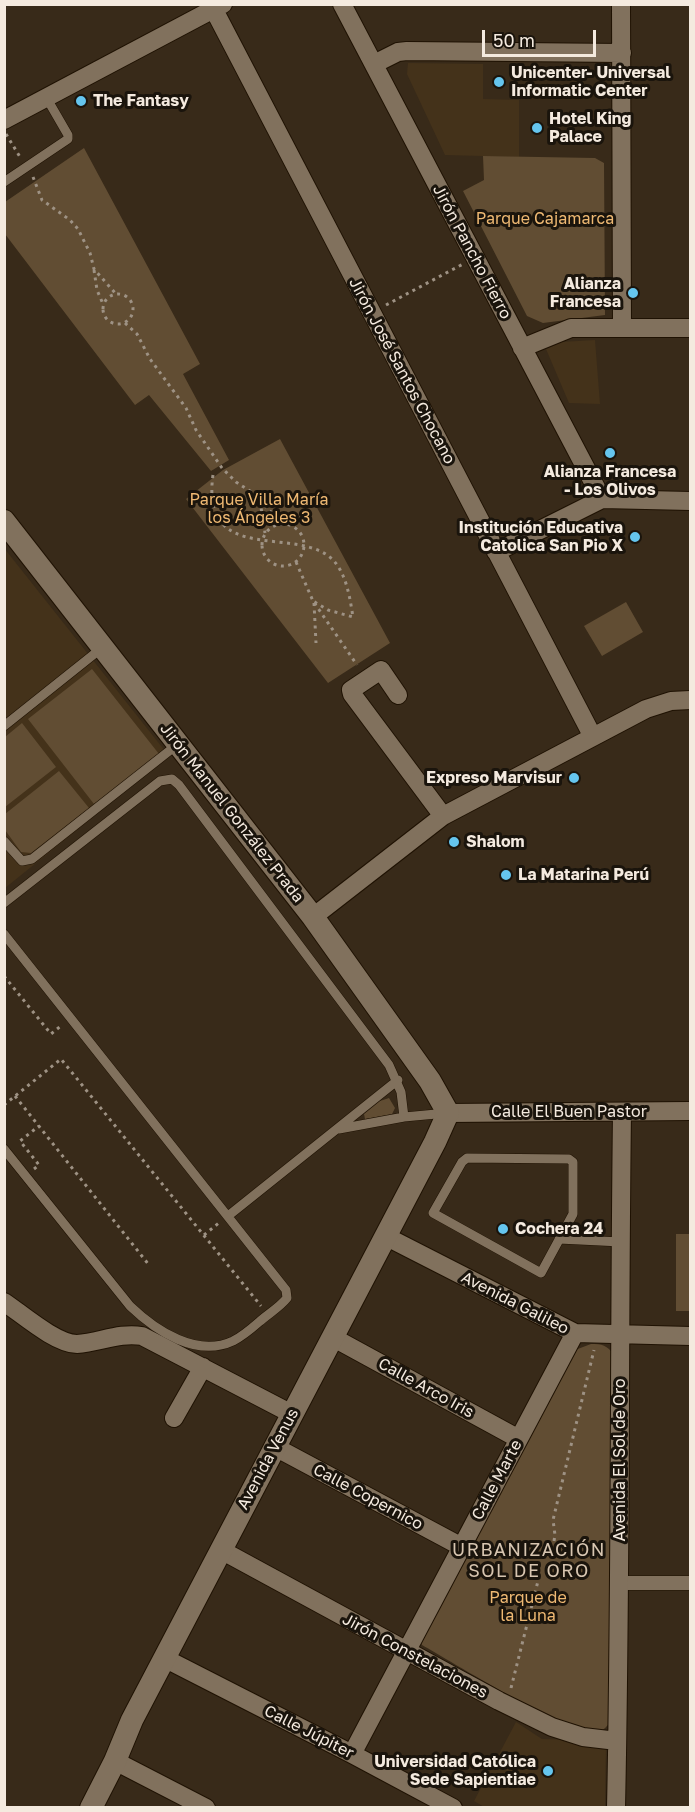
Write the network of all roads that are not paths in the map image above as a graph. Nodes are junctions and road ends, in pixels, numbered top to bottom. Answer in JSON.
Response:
{"nodes":[{"id":1,"x":342,"y":4,"type":"edge"},
{"id":2,"x":621,"y":4,"type":"edge"},
{"id":3,"x":216,"y":6,"type":"edge"},
{"id":4,"x":622,"y":53,"type":"junction"},
{"id":5,"x":374,"y":64,"type":"junction"},
{"id":6,"x":46,"y":97,"type":"junction"},
{"id":7,"x":4,"y":120,"type":"edge"},
{"id":8,"x":4,"y":182,"type":"edge"},
{"id":9,"x":622,"y":328,"type":"junction"},
{"id":10,"x":690,"y":328,"type":"edge"},
{"id":11,"x":522,"y":348,"type":"junction"},
{"id":12,"x":602,"y":499,"type":"junction"},
{"id":13,"x":690,"y":501,"type":"edge"},
{"id":14,"x":4,"y":521,"type":"edge"},
{"id":15,"x":496,"y":552,"type":"junction"},
{"id":16,"x":102,"y":646,"type":"junction"},
{"id":17,"x":398,"y":695,"type":"dead end"},
{"id":18,"x":690,"y":700,"type":"edge"},
{"id":19,"x":4,"y":726,"type":"edge"},
{"id":20,"x":593,"y":737,"type":"junction"},
{"id":21,"x":178,"y":744,"type":"junction"},
{"id":22,"x":443,"y":816,"type":"junction"},
{"id":23,"x":4,"y":841,"type":"edge"},
{"id":24,"x":4,"y":903,"type":"edge"},
{"id":25,"x":313,"y":917,"type":"junction"},
{"id":26,"x":4,"y":934,"type":"edge"},
{"id":27,"x":398,"y":1080,"type":"junction"},
{"id":28,"x":690,"y":1111,"type":"edge"},
{"id":29,"x":448,"y":1113,"type":"junction"},
{"id":30,"x":622,"y":1113,"type":"junction"},
{"id":31,"x":404,"y":1117,"type":"junction"},
{"id":32,"x":337,"y":1130,"type":"junction"},
{"id":33,"x":4,"y":1149,"type":"edge"},
{"id":34,"x":228,"y":1216,"type":"junction"},
{"id":35,"x":385,"y":1236,"type":"junction"},
{"id":36,"x":560,"y":1239,"type":"junction"},
{"id":37,"x":621,"y":1242,"type":"junction"},
{"id":38,"x":4,"y":1302,"type":"edge"},
{"id":39,"x":575,"y":1333,"type":"junction"},
{"id":40,"x":619,"y":1336,"type":"junction"},
{"id":41,"x":690,"y":1336,"type":"edge"},
{"id":42,"x":332,"y":1337,"type":"junction"},
{"id":43,"x":203,"y":1367,"type":"junction"},
{"id":44,"x":292,"y":1414,"type":"junction"},
{"id":45,"x":174,"y":1418,"type":"dead end"},
{"id":46,"x":519,"y":1439,"type":"junction"},
{"id":47,"x":275,"y":1447,"type":"junction"},
{"id":48,"x":462,"y":1547,"type":"junction"},
{"id":49,"x":221,"y":1550,"type":"junction"},
{"id":50,"x":620,"y":1583,"type":"junction"},
{"id":51,"x":690,"y":1583,"type":"edge"},
{"id":52,"x":406,"y":1651,"type":"junction"},
{"id":53,"x":164,"y":1658,"type":"junction"},
{"id":54,"x":617,"y":1741,"type":"junction"},
{"id":55,"x":352,"y":1754,"type":"junction"},
{"id":56,"x":115,"y":1761,"type":"junction"},
{"id":57,"x":91,"y":1808,"type":"edge"},
{"id":58,"x":206,"y":1808,"type":"edge"},
{"id":59,"x":453,"y":1808,"type":"edge"},
{"id":60,"x":616,"y":1808,"type":"edge"}],
"edges":[{"from":1,"to":5,"type":"street","name":"Jirón Pancho Fierro"},
{"from":2,"to":4,"type":"street"},
{"from":3,"to":6,"type":"street"},
{"from":3,"to":15,"type":"street","name":"Jirón José Santos Chocano"},
{"from":4,"to":5,"type":"street"},
{"from":4,"to":9,"type":"street"},
{"from":5,"to":11,"type":"street","name":"Jirón Pancho Fierro"},
{"from":6,"to":7,"type":"street"},
{"from":6,"to":8,"type":"lane"},
{"from":9,"to":10,"type":"street"},
{"from":9,"to":11,"type":"street"},
{"from":11,"to":12,"type":"street","name":"Jirón Pancho Fierro"},
{"from":12,"to":13,"type":"street"},
{"from":12,"to":15,"type":"street"},
{"from":14,"to":16,"type":"street","name":"Jirón Manuel González Prada"},
{"from":15,"to":20,"type":"street","name":"Jirón José Santos Chocano"},
{"from":16,"to":19,"type":"lane"},
{"from":16,"to":21,"type":"street","name":"Jirón Manuel González Prada"},
{"from":17,"to":22,"type":"street"},
{"from":18,"to":20,"type":"street"},
{"from":20,"to":22,"type":"street"},
{"from":21,"to":23,"type":"lane"},
{"from":21,"to":25,"type":"street","name":"Jirón Manuel González Prada"},
{"from":22,"to":25,"type":"street"},
{"from":24,"to":27,"type":"lane"},
{"from":25,"to":29,"type":"street","name":"Jirón Manuel González Prada"},
{"from":26,"to":34,"type":"lane"},
{"from":27,"to":31,"type":"lane"},
{"from":27,"to":32,"type":"lane"},
{"from":28,"to":30,"type":"street","name":"Calle El Buen Pastor"},
{"from":29,"to":30,"type":"street","name":"Calle El Buen Pastor"},
{"from":29,"to":31,"type":"lane"},
{"from":29,"to":35,"type":"street","name":"Avenida Venus"},
{"from":30,"to":37,"type":"street","name":"Avenida El Sol de Oro"},
{"from":31,"to":32,"type":"lane"},
{"from":32,"to":34,"type":"lane"},
{"from":33,"to":34,"type":"lane"},
{"from":35,"to":39,"type":"street","name":"Avenida Galileo"},
{"from":35,"to":42,"type":"street","name":"Avenida Venus"},
{"from":36,"to":36,"type":"lane"},
{"from":36,"to":37,"type":"lane"},
{"from":37,"to":40,"type":"street","name":"Avenida El Sol de Oro"},
{"from":38,"to":43,"type":"street"},
{"from":39,"to":40,"type":"street","name":"Avenida Galileo"},
{"from":39,"to":46,"type":"street","name":"Calle Marte"},
{"from":40,"to":41,"type":"street","name":"Avenida Galileo"},
{"from":40,"to":50,"type":"street","name":"Avenida El Sol de Oro"},
{"from":42,"to":44,"type":"street","name":"Avenida Venus"},
{"from":42,"to":46,"type":"street","name":"Calle Arco Iris"},
{"from":43,"to":44,"type":"street"},
{"from":43,"to":45,"type":"street"},
{"from":44,"to":47,"type":"street","name":"Avenida Venus"},
{"from":46,"to":48,"type":"street","name":"Calle Marte"},
{"from":47,"to":48,"type":"street","name":"Calle Copernico"},
{"from":47,"to":49,"type":"street","name":"Avenida Venus"},
{"from":48,"to":52,"type":"street","name":"Calle Marte"},
{"from":49,"to":52,"type":"street","name":"Jirón Constelaciones"},
{"from":49,"to":53,"type":"street","name":"Avenida Venus"},
{"from":50,"to":51,"type":"street"},
{"from":50,"to":54,"type":"street","name":"Avenida El Sol de Oro"},
{"from":52,"to":54,"type":"street","name":"Jirón Constelaciones"},
{"from":52,"to":55,"type":"street","name":"Calle Marte"},
{"from":53,"to":55,"type":"street","name":"Calle Júpiter"},
{"from":53,"to":56,"type":"street","name":"Avenida Venus"},
{"from":54,"to":60,"type":"street","name":"Avenida El Sol de Oro"},
{"from":55,"to":59,"type":"street","name":"Calle Júpiter"},
{"from":56,"to":57,"type":"street","name":"Avenida Venus"},
{"from":56,"to":58,"type":"street"}]}
